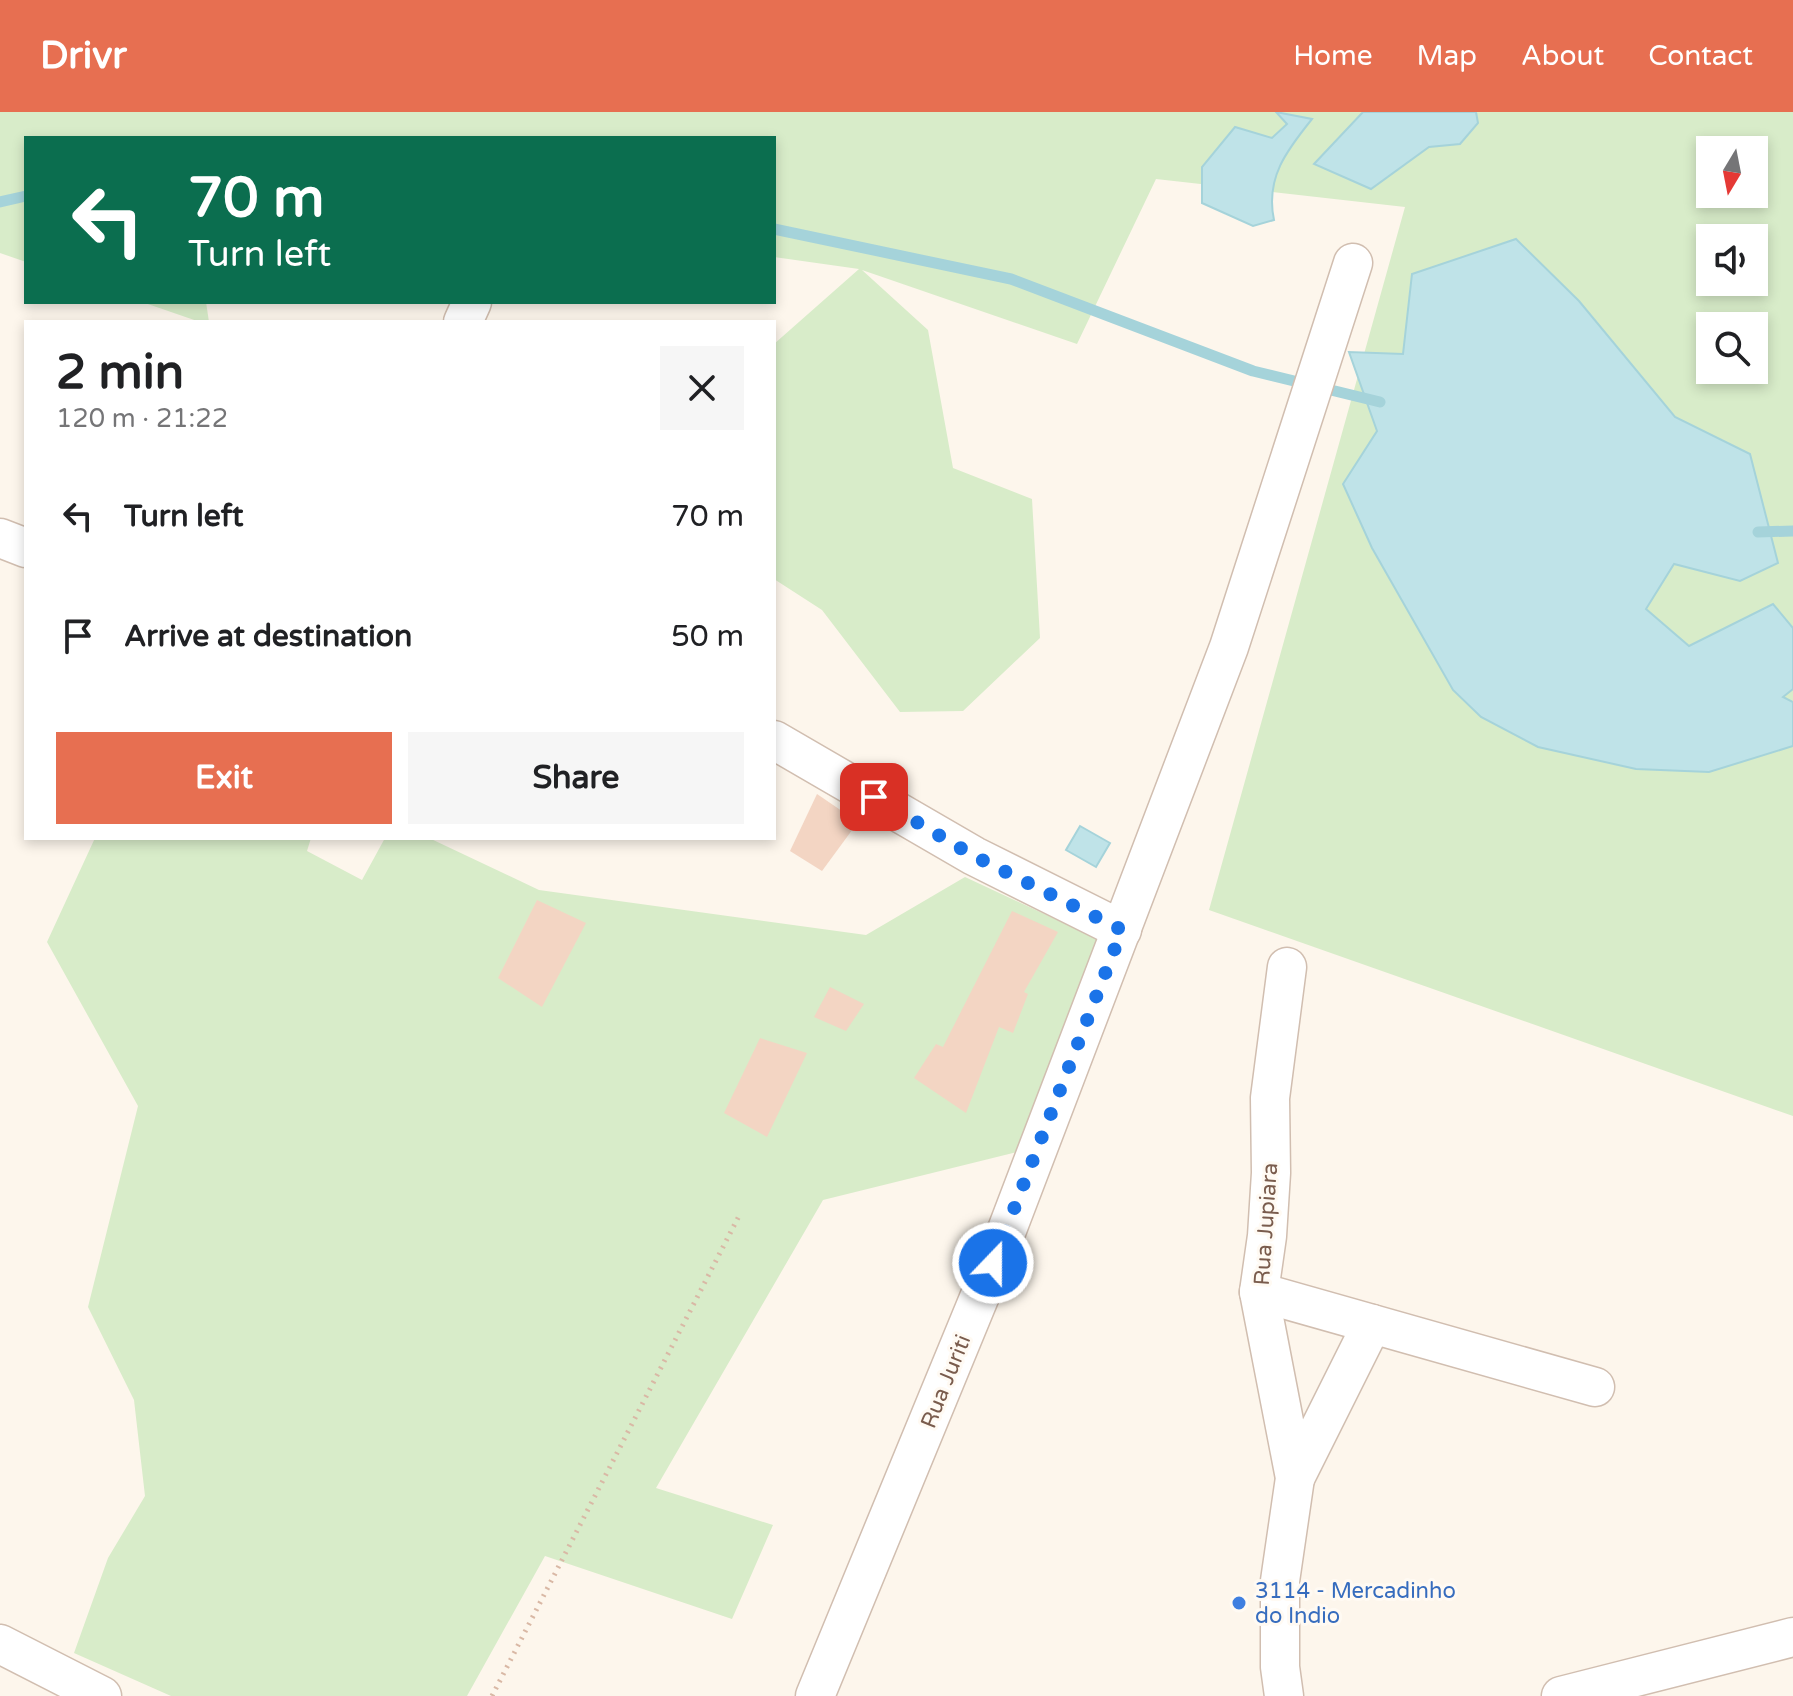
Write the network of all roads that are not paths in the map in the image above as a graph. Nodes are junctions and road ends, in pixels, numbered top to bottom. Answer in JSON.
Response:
{"nodes":[{"id":1,"x":1353,"y":263,"type":"dead end"},
{"id":2,"x":0,"y":538,"type":"edge"},
{"id":3,"x":24,"y":547,"type":"edge"},
{"id":4,"x":776,"y":741,"type":"edge"},
{"id":5,"x":1122,"y":930,"type":"junction"},
{"id":6,"x":1287,"y":967,"type":"dead end"},
{"id":7,"x":1259,"y":1292,"type":"junction"},
{"id":8,"x":1372,"y":1324,"type":"junction"},
{"id":9,"x":1595,"y":1387,"type":"dead end"},
{"id":10,"x":1295,"y":1478,"type":"junction"},
{"id":11,"x":1793,"y":1637,"type":"edge"},
{"id":12,"x":0,"y":1644,"type":"edge"},
{"id":13,"x":102,"y":1696,"type":"edge"},
{"id":14,"x":815,"y":1696,"type":"edge"},
{"id":15,"x":1284,"y":1696,"type":"edge"},
{"id":16,"x":1561,"y":1696,"type":"edge"}],
"edges":[{"from":1,"to":5,"type":"street","name":"Rua Juriti"},
{"from":2,"to":3,"type":"street"},
{"from":4,"to":5,"type":"street"},
{"from":5,"to":14,"type":"street","name":"Rua Juriti"},
{"from":6,"to":7,"type":"street","name":"Rua Jupiara"},
{"from":7,"to":8,"type":"street"},
{"from":7,"to":10,"type":"street","name":"Rua Jupiara"},
{"from":8,"to":9,"type":"street"},
{"from":8,"to":10,"type":"street","name":"Rua Jupiara"},
{"from":10,"to":15,"type":"street","name":"Rua Jupiara"},
{"from":11,"to":16,"type":"street"},
{"from":12,"to":13,"type":"street"}]}
